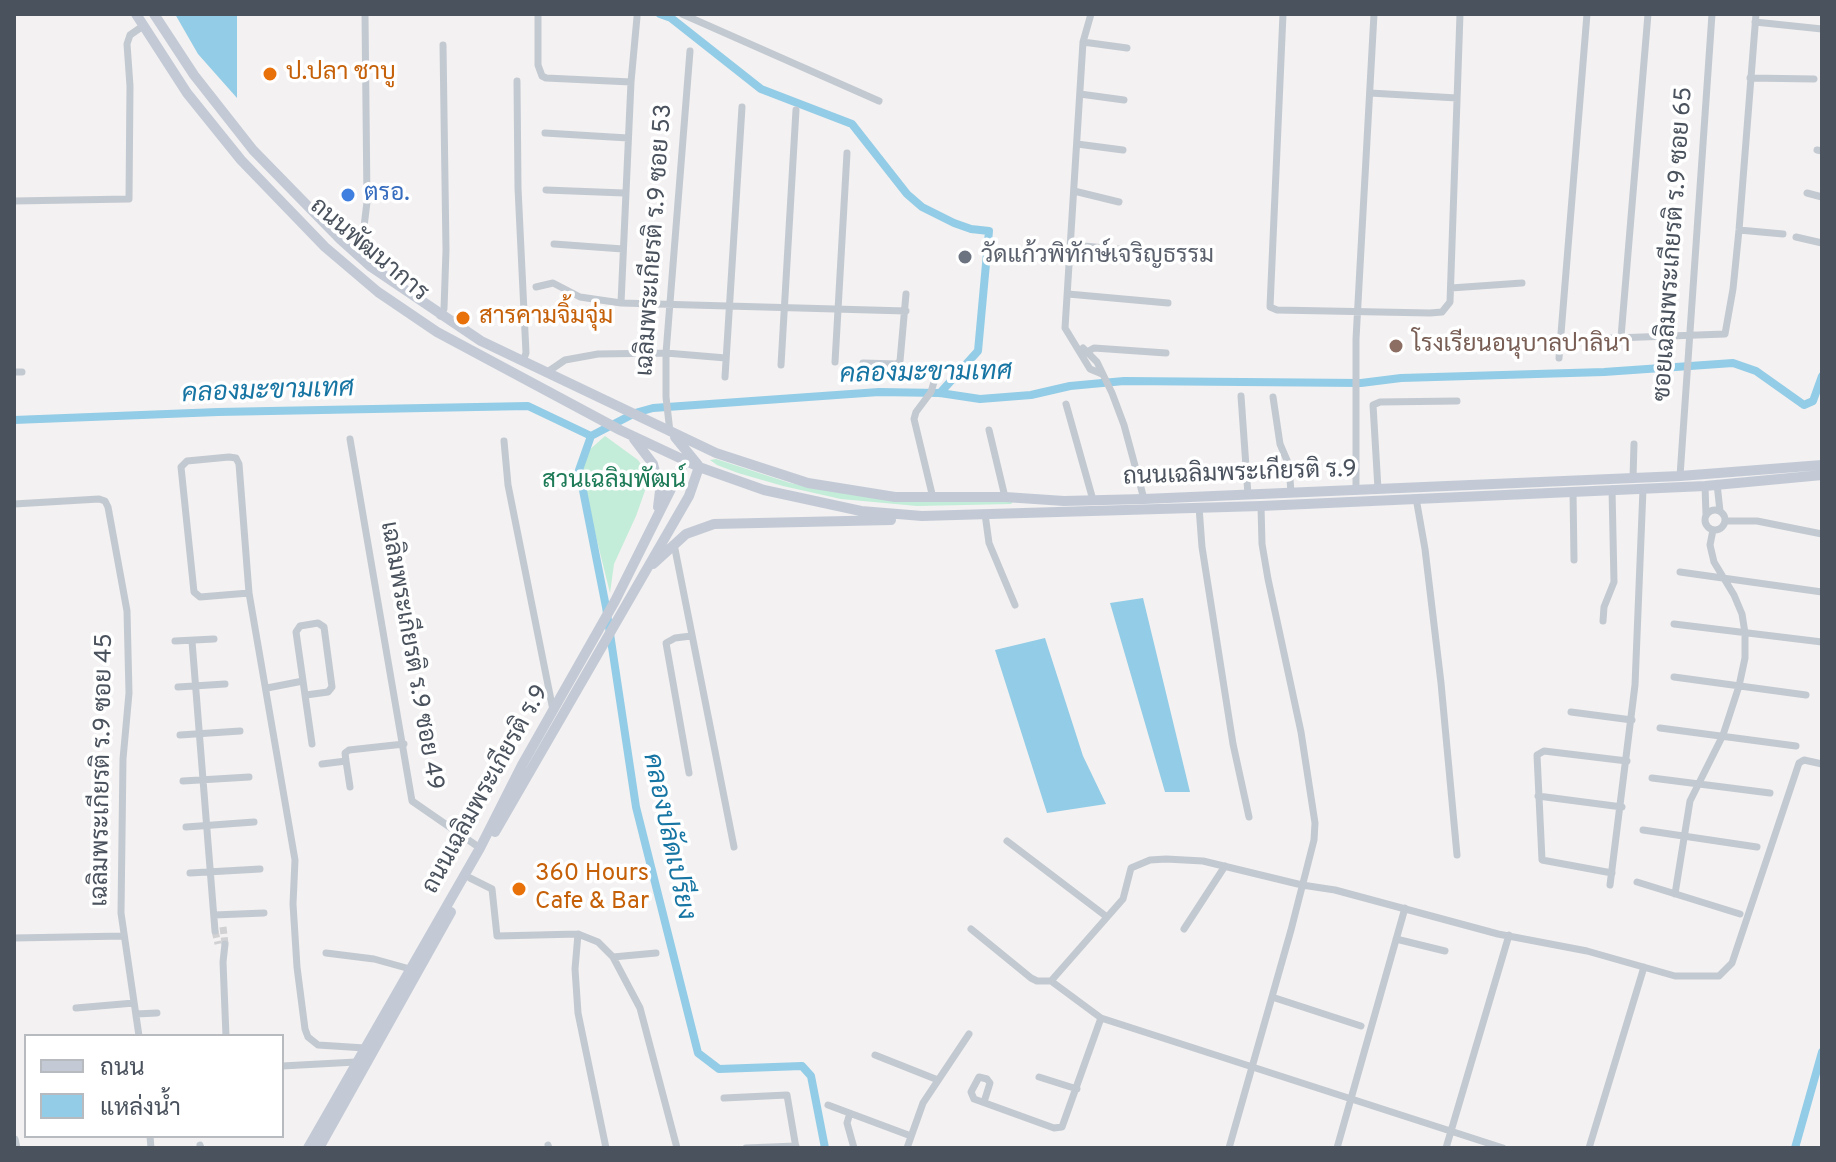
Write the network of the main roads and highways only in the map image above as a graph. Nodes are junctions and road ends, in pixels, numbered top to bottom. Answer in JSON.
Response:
{"nodes":[{"id":1,"x":136,"y":14,"type":"edge"},
{"id":2,"x":154,"y":14,"type":"edge"},
{"id":3,"x":625,"y":432,"type":"junction"},
{"id":4,"x":670,"y":432,"type":"junction"},
{"id":5,"x":716,"y":453,"type":"junction"},
{"id":6,"x":692,"y":462,"type":"junction"},
{"id":7,"x":1822,"y":465,"type":"edge"},
{"id":8,"x":1822,"y":475,"type":"edge"},
{"id":9,"x":1711,"y":480,"type":"junction"},
{"id":10,"x":1261,"y":500,"type":"junction"},
{"id":11,"x":657,"y":513,"type":"junction"},
{"id":12,"x":922,"y":516,"type":"junction"},
{"id":13,"x":643,"y":574,"type":"junction"},
{"id":14,"x":596,"y":646,"type":"junction"},
{"id":15,"x":308,"y":1148,"type":"edge"},
{"id":16,"x":319,"y":1148,"type":"edge"}],
"edges":[{"from":1,"to":3,"type":"main road","name":"ถนนพัฒนาการ"},
{"from":2,"to":4,"type":"main road","name":"ถนนพัฒนาการ"},
{"from":3,"to":6,"type":"main road","name":"ถนนพัฒนาการ"},
{"from":3,"to":11,"type":"main road"},
{"from":4,"to":5,"type":"main road","name":"ถนนเฉลิมพระเกียรติ ร.9"},
{"from":4,"to":6,"type":"main road"},
{"from":5,"to":6,"type":"main road"},
{"from":5,"to":10,"type":"main road","name":"ถนนเฉลิมพระเกียรติ ร.9"},
{"from":6,"to":11,"type":"main road","name":"ถนนเฉลิมพระเกียรติ ร.9"},
{"from":6,"to":12,"type":"main road","name":"ถนนเฉลิมพระเกียรติ ร.9"},
{"from":6,"to":13,"type":"main road","name":"ถนนเฉลิมพระเกียรติ ร.9"},
{"from":7,"to":9,"type":"main road","name":"ถนนเฉลิมพระเกียรติ ร.9"},
{"from":8,"to":9,"type":"main road","name":"ถนนเฉลิมพระเกียรติ ร.9"},
{"from":9,"to":10,"type":"main road","name":"ถนนเฉลิมพระเกียรติ ร.9"},
{"from":9,"to":10,"type":"main road","name":"ถนนเฉลิมพระเกียรติ ร.9"},
{"from":10,"to":12,"type":"main road","name":"ถนนเฉลิมพระเกียรติ ร.9"},
{"from":11,"to":14,"type":"main road","name":"ถนนเฉลิมพระเกียรติ ร.9"},
{"from":12,"to":13,"type":"main road"},
{"from":13,"to":14,"type":"main road","name":"ถนนเฉลิมพระเกียรติ ร.9"},
{"from":14,"to":15,"type":"main road","name":"ถนนเฉลิมพระเกียรติ ร.9"},
{"from":14,"to":16,"type":"main road","name":"ถนนเฉลิมพระเกียรติ ร.9"}]}
